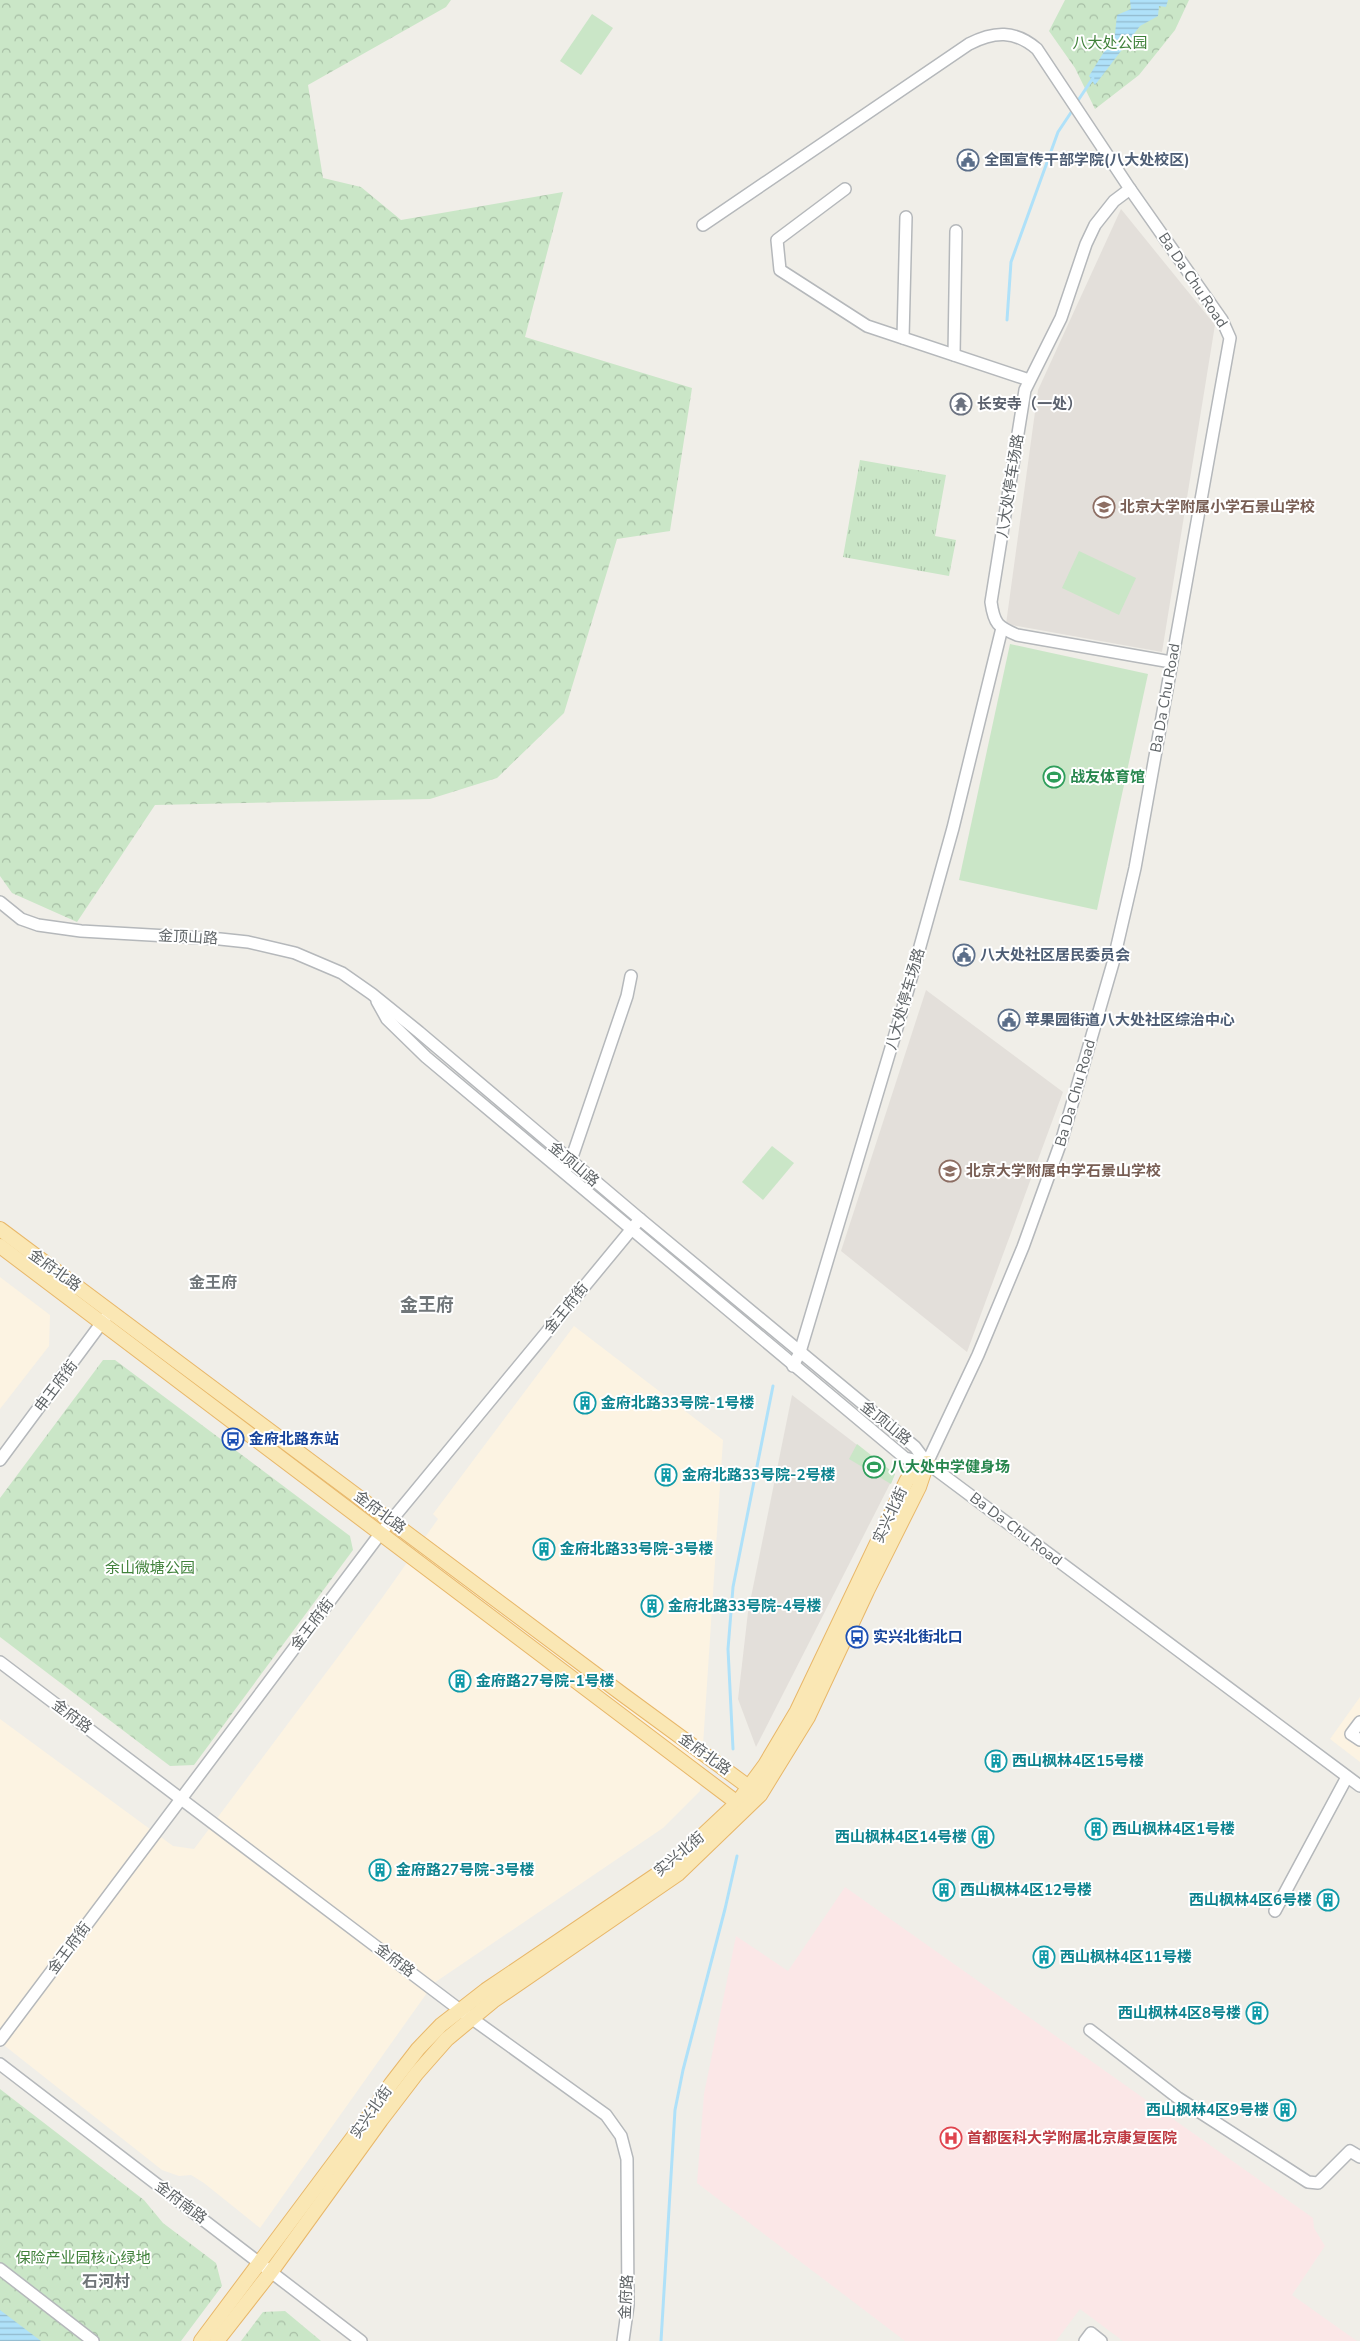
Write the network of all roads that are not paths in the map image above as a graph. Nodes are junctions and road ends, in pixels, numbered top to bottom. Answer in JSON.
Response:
{"nodes":[{"id":1,"x":845,"y":189,"type":"dead end"},
{"id":2,"x":1130,"y":189,"type":"junction"},
{"id":3,"x":906,"y":217,"type":"dead end"},
{"id":4,"x":703,"y":225,"type":"dead end"},
{"id":5,"x":956,"y":231,"type":"dead end"},
{"id":6,"x":903,"y":338,"type":"junction"},
{"id":7,"x":954,"y":355,"type":"junction"},
{"id":8,"x":1030,"y":380,"type":"junction"},
{"id":9,"x":1002,"y":628,"type":"junction"},
{"id":10,"x":1171,"y":662,"type":"junction"},
{"id":11,"x":0,"y":902,"type":"edge"},
{"id":12,"x":631,"y":976,"type":"dead end"},
{"id":13,"x":372,"y":994,"type":"junction"},
{"id":14,"x":571,"y":1161,"type":"junction"},
{"id":15,"x":565,"y":1174,"type":"junction"},
{"id":16,"x":640,"y":1219,"type":"junction"},
{"id":17,"x":0,"y":1228,"type":"edge"},
{"id":18,"x":630,"y":1230,"type":"junction"},
{"id":19,"x":0,"y":1246,"type":"edge"},
{"id":20,"x":111,"y":1311,"type":"junction"},
{"id":21,"x":102,"y":1323,"type":"junction"},
{"id":22,"x":800,"y":1352,"type":"junction"},
{"id":23,"x":793,"y":1366,"type":"junction"},
{"id":24,"x":0,"y":1460,"type":"edge"},
{"id":25,"x":927,"y":1463,"type":"junction"},
{"id":26,"x":391,"y":1520,"type":"junction"},
{"id":27,"x":380,"y":1534,"type":"junction"},
{"id":28,"x":0,"y":1662,"type":"edge"},
{"id":29,"x":1360,"y":1722,"type":"edge"},
{"id":30,"x":1360,"y":1740,"type":"edge"},
{"id":31,"x":1347,"y":1777,"type":"junction"},
{"id":32,"x":1360,"y":1786,"type":"edge"},
{"id":33,"x":755,"y":1791,"type":"junction"},
{"id":34,"x":182,"y":1798,"type":"junction"},
{"id":35,"x":742,"y":1806,"type":"junction"},
{"id":36,"x":1275,"y":1911,"type":"dead end"},
{"id":37,"x":466,"y":2014,"type":"junction"},
{"id":38,"x":1090,"y":2030,"type":"dead end"},
{"id":39,"x":0,"y":2040,"type":"edge"},
{"id":40,"x":0,"y":2064,"type":"edge"},
{"id":41,"x":1360,"y":2156,"type":"edge"},
{"id":42,"x":260,"y":2263,"type":"junction"},
{"id":43,"x":0,"y":2269,"type":"edge"},
{"id":44,"x":271,"y":2272,"type":"junction"},
{"id":45,"x":1088,"y":2337,"type":"edge"},
{"id":46,"x":92,"y":2341,"type":"edge"},
{"id":47,"x":201,"y":2341,"type":"edge"},
{"id":48,"x":218,"y":2341,"type":"edge"},
{"id":49,"x":361,"y":2341,"type":"edge"},
{"id":50,"x":623,"y":2341,"type":"edge"},
{"id":51,"x":1101,"y":2341,"type":"edge"}],
"edges":[{"from":1,"to":6,"type":"street"},
{"from":2,"to":4,"type":"street","name":"Ba Da Chu Road"},
{"from":2,"to":8,"type":"street","name":"八大处停车场路"},
{"from":2,"to":10,"type":"street","name":"Ba Da Chu Road"},
{"from":3,"to":6,"type":"street"},
{"from":5,"to":7,"type":"street"},
{"from":6,"to":7,"type":"street"},
{"from":7,"to":8,"type":"street"},
{"from":8,"to":9,"type":"street","name":"八大处停车场路"},
{"from":9,"to":10,"type":"street"},
{"from":9,"to":22,"type":"street","name":"八大处停车场路"},
{"from":10,"to":25,"type":"street","name":"Ba Da Chu Road"},
{"from":11,"to":13,"type":"street","name":"金顶山路"},
{"from":12,"to":14,"type":"street"},
{"from":13,"to":14,"type":"street","name":"金顶山路"},
{"from":13,"to":15,"type":"street","name":"金顶山路"},
{"from":14,"to":15,"type":"street"},
{"from":14,"to":16,"type":"street","name":"金顶山路"},
{"from":15,"to":18,"type":"street","name":"金顶山路"},
{"from":16,"to":18,"type":"street","name":"金王府街"},
{"from":16,"to":22,"type":"street","name":"金顶山路"},
{"from":17,"to":20,"type":"main road","name":"金府北路"},
{"from":18,"to":23,"type":"street","name":"金顶山路"},
{"from":18,"to":26,"type":"street","name":"金王府街"},
{"from":19,"to":21,"type":"main road","name":"金府北路"},
{"from":20,"to":21,"type":"street","name":"申王府街"},
{"from":20,"to":26,"type":"main road","name":"金府北路"},
{"from":21,"to":24,"type":"street","name":"申王府街"},
{"from":21,"to":27,"type":"main road","name":"金府北路"},
{"from":22,"to":23,"type":"street","name":"八大处停车场路"},
{"from":22,"to":25,"type":"street","name":"金顶山路"},
{"from":23,"to":25,"type":"street","name":"金顶山路"},
{"from":25,"to":31,"type":"street","name":"Ba Da Chu Road"},
{"from":25,"to":33,"type":"main road","name":"实兴北街"},
{"from":26,"to":27,"type":"street","name":"金王府街"},
{"from":26,"to":33,"type":"main road","name":"金府北路"},
{"from":27,"to":34,"type":"street","name":"金王府街"},
{"from":27,"to":35,"type":"main road","name":"金府北路"},
{"from":28,"to":34,"type":"street","name":"金府路"},
{"from":29,"to":30,"type":"street"},
{"from":31,"to":32,"type":"street","name":"Ba Da Chu Road"},
{"from":31,"to":36,"type":"street"},
{"from":33,"to":35,"type":"main road","name":"实兴北街"},
{"from":34,"to":37,"type":"street","name":"金府路"},
{"from":34,"to":39,"type":"street","name":"金王府街"},
{"from":35,"to":37,"type":"main road","name":"实兴北街"},
{"from":37,"to":42,"type":"main road","name":"实兴北街"},
{"from":37,"to":44,"type":"main road","name":"实兴北街"},
{"from":37,"to":50,"type":"street","name":"金府路"},
{"from":38,"to":41,"type":"street"},
{"from":40,"to":42,"type":"street","name":"金府南路"},
{"from":42,"to":44,"type":"street","name":"金府南路"},
{"from":42,"to":47,"type":"main road","name":"实兴北街"},
{"from":43,"to":46,"type":"street"},
{"from":44,"to":48,"type":"main road","name":"实兴北街"},
{"from":44,"to":49,"type":"street","name":"金府南路"},
{"from":45,"to":51,"type":"street"}]}
